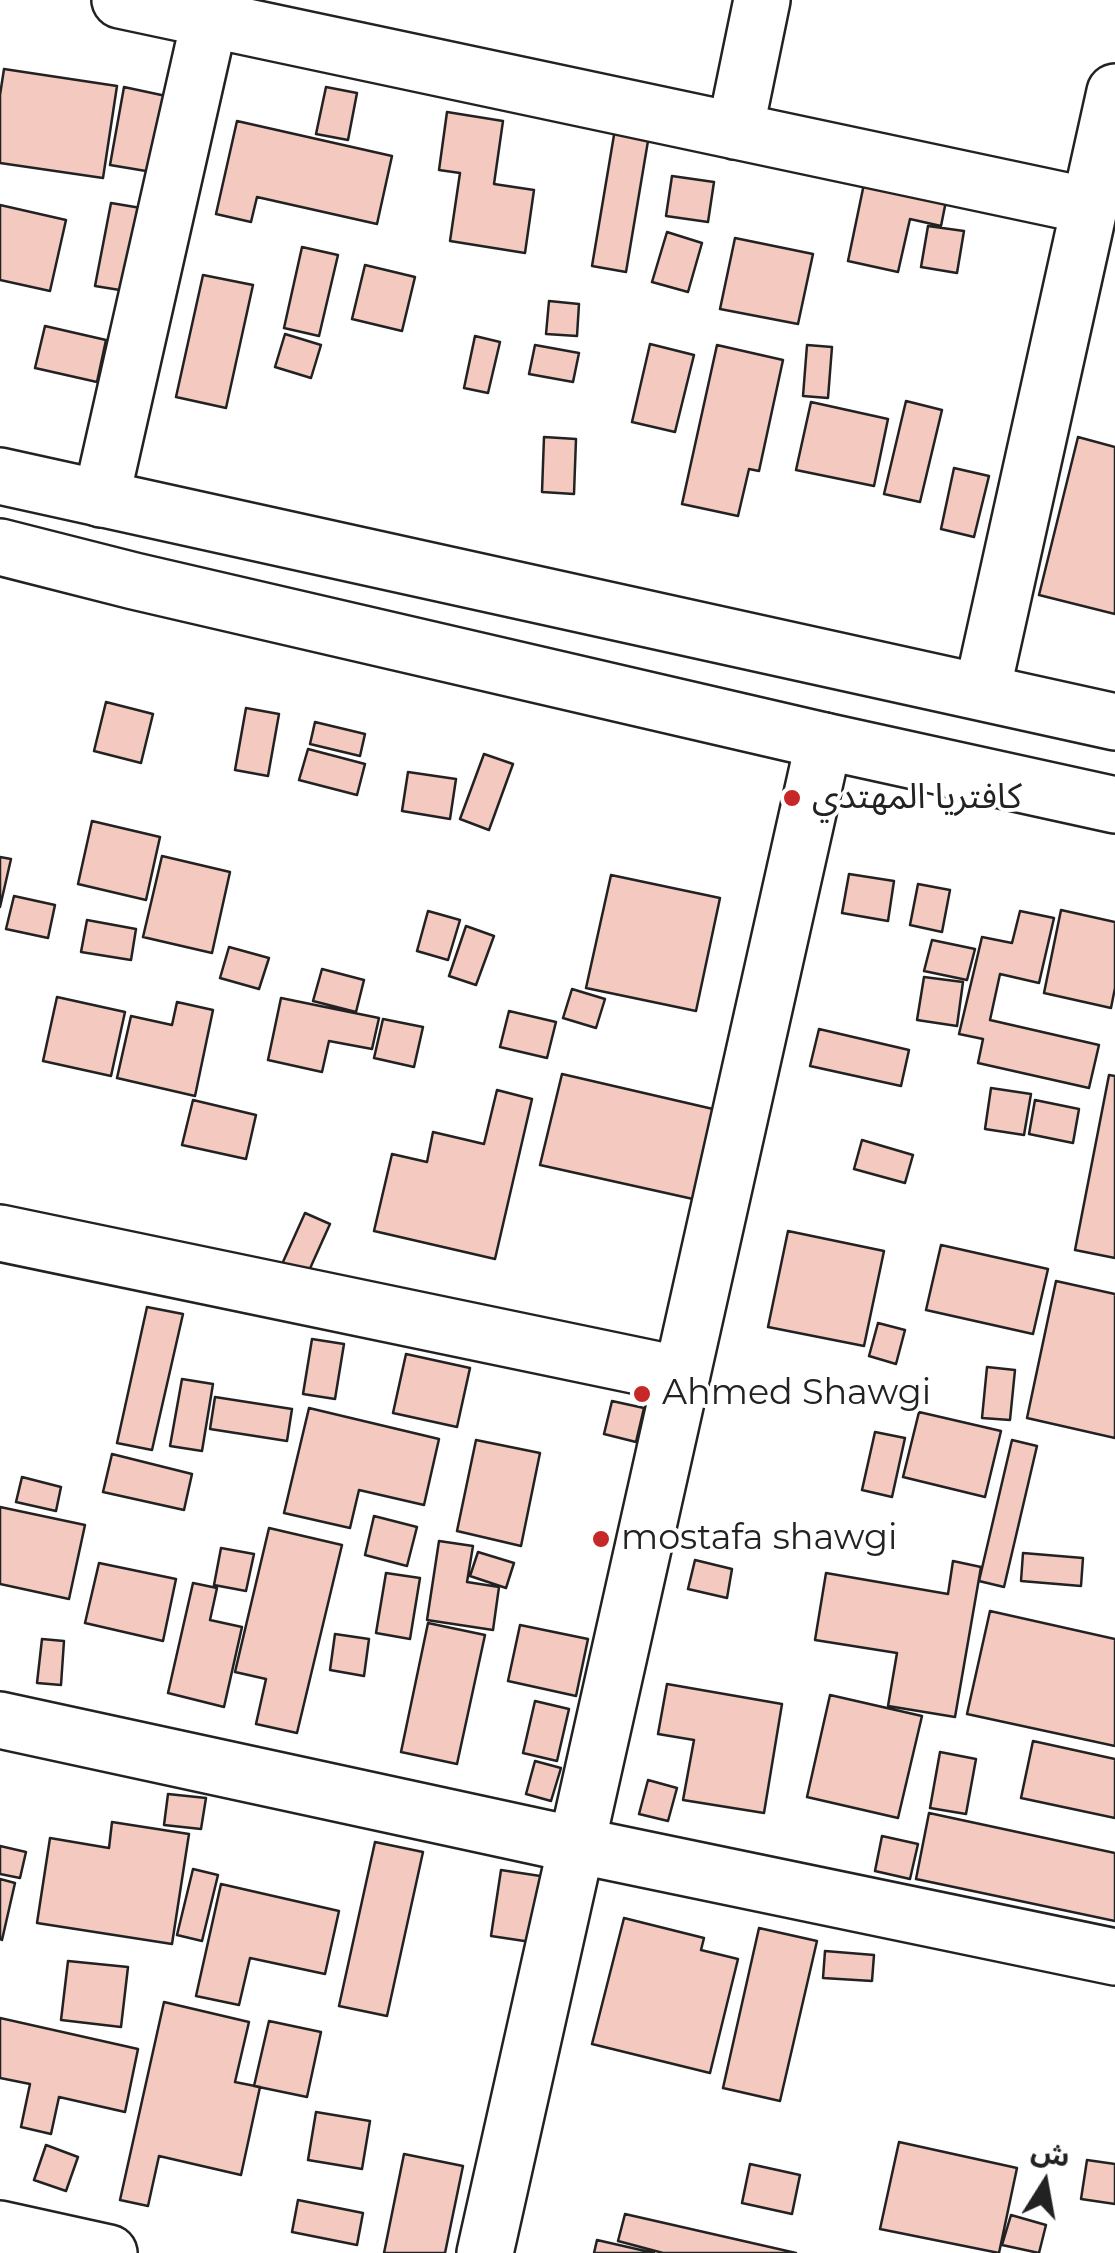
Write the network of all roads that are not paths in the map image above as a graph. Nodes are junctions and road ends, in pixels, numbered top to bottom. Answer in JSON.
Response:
{"nodes":[{"id":1,"x":120,"y":0,"type":"edge"},
{"id":2,"x":762,"y":0,"type":"edge"},
{"id":3,"x":212,"y":10,"type":"edge"},
{"id":4,"x":1115,"y":92,"type":"edge"},
{"id":5,"x":735,"y":131,"type":"junction"},
{"id":6,"x":1089,"y":206,"type":"junction"},
{"id":7,"x":0,"y":476,"type":"edge"},
{"id":8,"x":101,"y":499,"type":"junction"},
{"id":9,"x":0,"y":547,"type":"edge"},
{"id":10,"x":982,"y":691,"type":"junction"},
{"id":11,"x":1115,"y":722,"type":"edge"},
{"id":12,"x":824,"y":741,"type":"junction"},
{"id":13,"x":1115,"y":805,"type":"edge"},
{"id":14,"x":0,"y":1233,"type":"edge"},
{"id":15,"x":682,"y":1375,"type":"junction"},
{"id":16,"x":0,"y":1720,"type":"edge"},
{"id":17,"x":576,"y":1846,"type":"junction"},
{"id":18,"x":1115,"y":1957,"type":"edge"},
{"id":19,"x":0,"y":2229,"type":"edge"},
{"id":20,"x":109,"y":2253,"type":"edge"},
{"id":21,"x":485,"y":2253,"type":"edge"}],
"edges":[{"from":1,"to":3,"type":"street"},
{"from":2,"to":5,"type":"street"},
{"from":3,"to":5,"type":"street"},
{"from":3,"to":8,"type":"street"},
{"from":4,"to":6,"type":"street"},
{"from":5,"to":6,"type":"street"},
{"from":6,"to":10,"type":"street"},
{"from":7,"to":8,"type":"street"},
{"from":8,"to":10,"type":"street"},
{"from":9,"to":12,"type":"street"},
{"from":10,"to":11,"type":"street"},
{"from":12,"to":13,"type":"street"},
{"from":12,"to":15,"type":"street"},
{"from":14,"to":15,"type":"street"},
{"from":15,"to":17,"type":"street"},
{"from":16,"to":17,"type":"street"},
{"from":17,"to":18,"type":"street"},
{"from":17,"to":21,"type":"street"},
{"from":19,"to":20,"type":"street"}]}
